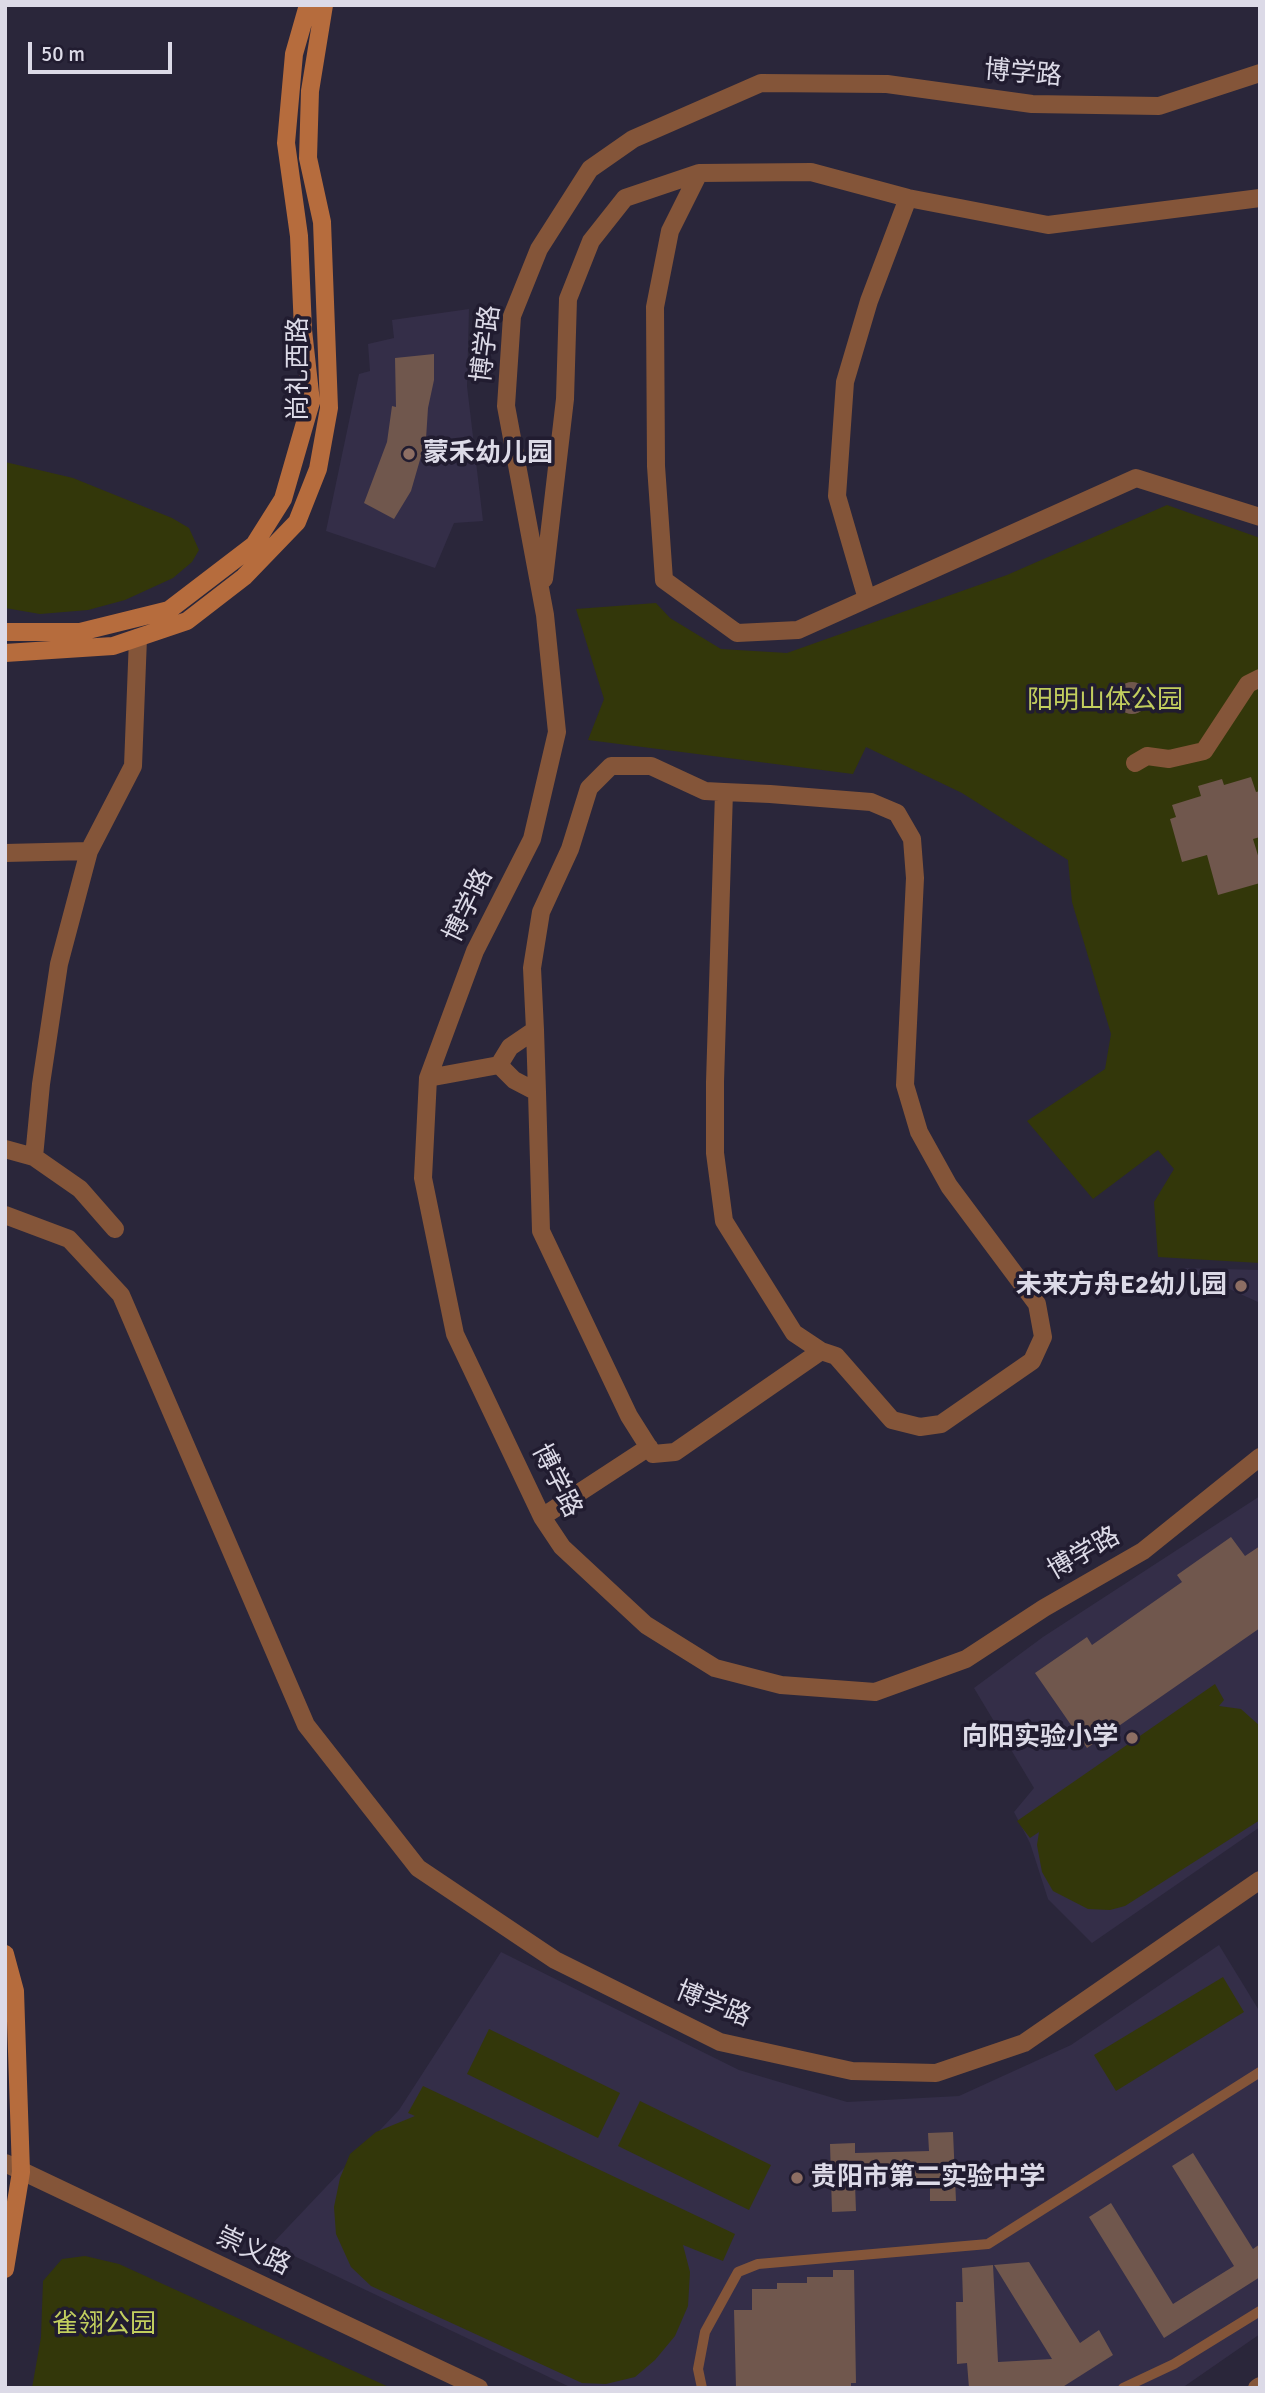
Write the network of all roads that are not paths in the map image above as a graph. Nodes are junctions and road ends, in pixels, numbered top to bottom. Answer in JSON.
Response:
{"nodes":[{"id":1,"x":308,"y":5,"type":"edge"},
{"id":2,"x":324,"y":5,"type":"edge"},
{"id":3,"x":1260,"y":73,"type":"edge"},
{"id":4,"x":699,"y":173,"type":"junction"},
{"id":5,"x":908,"y":198,"type":"junction"},
{"id":6,"x":1260,"y":198,"type":"edge"},
{"id":7,"x":1260,"y":517,"type":"edge"},
{"id":8,"x":542,"y":596,"type":"junction"},
{"id":9,"x":867,"y":599,"type":"junction"},
{"id":10,"x":5,"y":632,"type":"edge"},
{"id":11,"x":138,"y":638,"type":"junction"},
{"id":12,"x":5,"y":653,"type":"edge"},
{"id":13,"x":1260,"y":678,"type":"edge"},
{"id":14,"x":1135,"y":762,"type":"dead end"},
{"id":15,"x":724,"y":792,"type":"junction"},
{"id":16,"x":89,"y":850,"type":"junction"},
{"id":17,"x":5,"y":853,"type":"edge"},
{"id":18,"x":535,"y":1030,"type":"junction"},
{"id":19,"x":499,"y":1065,"type":"junction"},
{"id":20,"x":428,"y":1078,"type":"junction"},
{"id":21,"x":537,"y":1092,"type":"junction"},
{"id":22,"x":5,"y":1149,"type":"edge"},
{"id":23,"x":34,"y":1157,"type":"junction"},
{"id":24,"x":5,"y":1215,"type":"edge"},
{"id":25,"x":115,"y":1229,"type":"dead end"},
{"id":26,"x":821,"y":1352,"type":"junction"},
{"id":27,"x":649,"y":1447,"type":"junction"},
{"id":28,"x":1260,"y":1457,"type":"edge"},
{"id":29,"x":542,"y":1517,"type":"junction"},
{"id":30,"x":1260,"y":1880,"type":"edge"},
{"id":31,"x":5,"y":1954,"type":"edge"},
{"id":32,"x":1260,"y":2072,"type":"edge"},
{"id":33,"x":5,"y":2163,"type":"edge"},
{"id":34,"x":21,"y":2172,"type":"junction"},
{"id":35,"x":5,"y":2269,"type":"edge"},
{"id":36,"x":1260,"y":2311,"type":"edge"},
{"id":37,"x":479,"y":2388,"type":"edge"},
{"id":38,"x":702,"y":2388,"type":"edge"},
{"id":39,"x":1123,"y":2388,"type":"edge"}],
"edges":[{"from":1,"to":10,"type":"street","name":"尚礼西路"},
{"from":2,"to":11,"type":"street","name":"尚礼西路"},
{"from":3,"to":8,"type":"street","name":"博学路"},
{"from":4,"to":5,"type":"street"},
{"from":4,"to":8,"type":"street"},
{"from":4,"to":9,"type":"street"},
{"from":5,"to":6,"type":"street"},
{"from":5,"to":9,"type":"street"},
{"from":7,"to":9,"type":"street"},
{"from":8,"to":20,"type":"street","name":"博学路"},
{"from":11,"to":12,"type":"street","name":"尚礼西路"},
{"from":11,"to":16,"type":"street"},
{"from":13,"to":14,"type":"street"},
{"from":15,"to":18,"type":"street"},
{"from":15,"to":26,"type":"street"},
{"from":15,"to":26,"type":"street"},
{"from":16,"to":17,"type":"street"},
{"from":16,"to":23,"type":"street"},
{"from":18,"to":19,"type":"street"},
{"from":18,"to":21,"type":"street"},
{"from":19,"to":20,"type":"street"},
{"from":19,"to":21,"type":"street"},
{"from":20,"to":29,"type":"street","name":"博学路"},
{"from":21,"to":27,"type":"street"},
{"from":22,"to":23,"type":"street"},
{"from":23,"to":25,"type":"street"},
{"from":24,"to":30,"type":"street","name":"博学路"},
{"from":26,"to":27,"type":"street"},
{"from":27,"to":29,"type":"street"},
{"from":28,"to":29,"type":"street","name":"博学路"},
{"from":31,"to":34,"type":"street"},
{"from":32,"to":38,"type":"lane"},
{"from":33,"to":34,"type":"street","name":"崇义路"},
{"from":34,"to":35,"type":"street"},
{"from":34,"to":37,"type":"street","name":"崇义路"},
{"from":36,"to":39,"type":"lane"}]}
